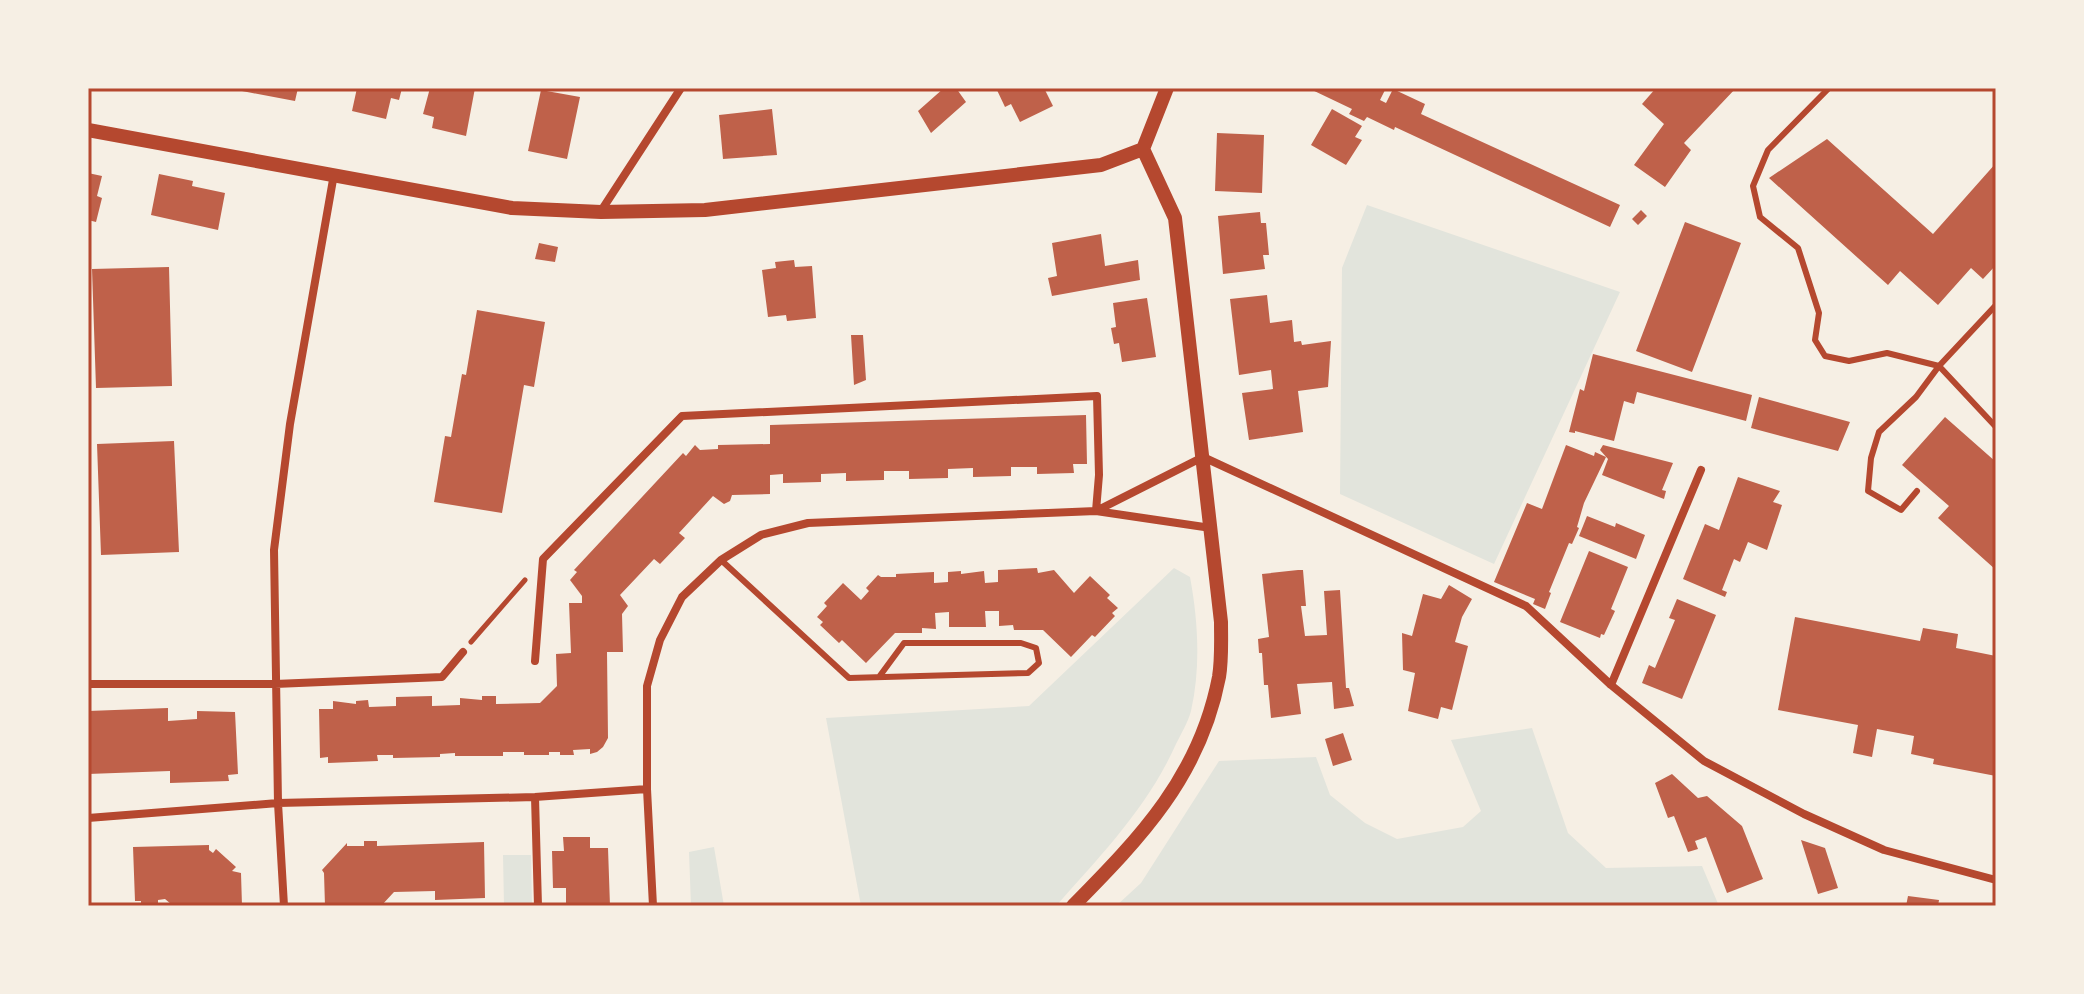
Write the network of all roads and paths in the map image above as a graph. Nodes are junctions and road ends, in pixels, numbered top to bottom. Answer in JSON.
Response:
{"nodes":[{"id":1,"x":681,"y":88,"type":"edge"},
{"id":2,"x":1167,"y":88,"type":"edge"},
{"id":3,"x":1829,"y":88,"type":"edge"},
{"id":4,"x":88,"y":130,"type":"edge"},
{"id":5,"x":1143,"y":149,"type":"junction"},
{"id":6,"x":334,"y":174,"type":"junction"},
{"id":7,"x":601,"y":212,"type":"junction"},
{"id":8,"x":1996,"y":305,"type":"edge"},
{"id":9,"x":1939,"y":366,"type":"junction"},
{"id":10,"x":1996,"y":427,"type":"edge"},
{"id":11,"x":1203,"y":457,"type":"junction"},
{"id":12,"x":1701,"y":470,"type":"dead end"},
{"id":13,"x":1917,"y":491,"type":"dead end"},
{"id":14,"x":1096,"y":511,"type":"junction"},
{"id":15,"x":1211,"y":528,"type":"junction"},
{"id":16,"x":543,"y":559,"type":"junction"},
{"id":17,"x":721,"y":560,"type":"junction"},
{"id":18,"x":463,"y":652,"type":"joint"},
{"id":19,"x":535,"y":661,"type":"dead end"},
{"id":20,"x":879,"y":677,"type":"junction"},
{"id":21,"x":88,"y":684,"type":"edge"},
{"id":22,"x":275,"y":684,"type":"junction"},
{"id":23,"x":1611,"y":685,"type":"junction"},
{"id":24,"x":647,"y":789,"type":"junction"},
{"id":25,"x":535,"y":797,"type":"junction"},
{"id":26,"x":278,"y":803,"type":"junction"},
{"id":27,"x":88,"y":818,"type":"edge"},
{"id":28,"x":1996,"y":880,"type":"edge"},
{"id":29,"x":284,"y":906,"type":"edge"},
{"id":30,"x":538,"y":906,"type":"edge"},
{"id":31,"x":653,"y":906,"type":"edge"},
{"id":32,"x":1073,"y":906,"type":"edge"}],
"edges":[{"from":1,"to":7,"type":"street"},
{"from":2,"to":5,"type":"street"},
{"from":3,"to":9,"type":"lane"},
{"from":4,"to":6,"type":"street"},
{"from":5,"to":7,"type":"street"},
{"from":5,"to":11,"type":"street"},
{"from":6,"to":7,"type":"street"},
{"from":6,"to":22,"type":"street"},
{"from":8,"to":9,"type":"lane"},
{"from":9,"to":10,"type":"lane"},
{"from":9,"to":13,"type":"lane"},
{"from":11,"to":14,"type":"street"},
{"from":11,"to":15,"type":"street"},
{"from":11,"to":23,"type":"street"},
{"from":12,"to":23,"type":"street"},
{"from":14,"to":15,"type":"street"},
{"from":14,"to":16,"type":"street"},
{"from":14,"to":17,"type":"street"},
{"from":15,"to":32,"type":"street"},
{"from":16,"to":18,"type":"path"},
{"from":16,"to":19,"type":"street"},
{"from":17,"to":20,"type":"lane"},
{"from":17,"to":24,"type":"street"},
{"from":18,"to":22,"type":"street"},
{"from":20,"to":20,"type":"lane"},
{"from":21,"to":22,"type":"street"},
{"from":22,"to":26,"type":"street"},
{"from":23,"to":28,"type":"street"},
{"from":24,"to":25,"type":"street"},
{"from":24,"to":31,"type":"street"},
{"from":25,"to":26,"type":"street"},
{"from":25,"to":30,"type":"street"},
{"from":26,"to":27,"type":"street"},
{"from":26,"to":29,"type":"street"}]}
